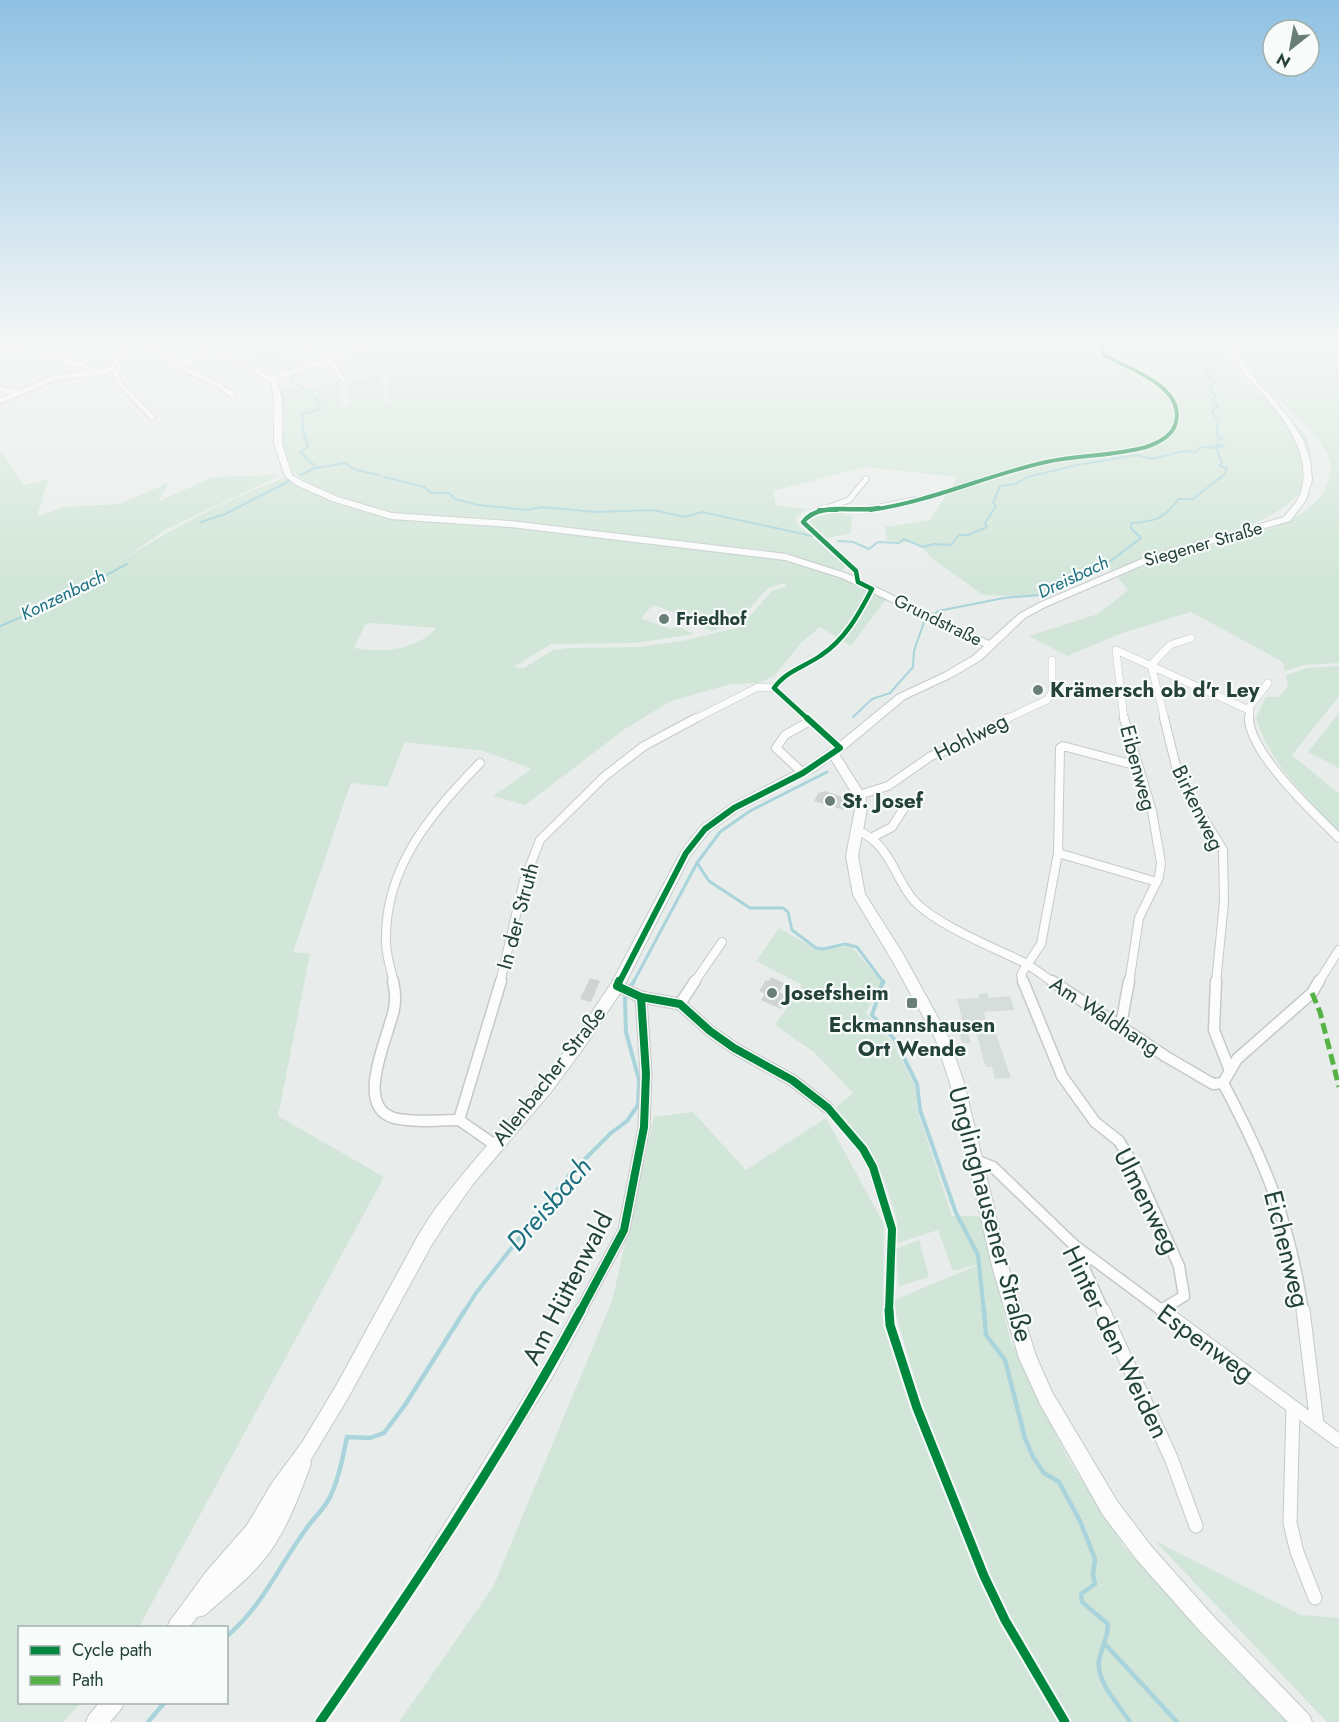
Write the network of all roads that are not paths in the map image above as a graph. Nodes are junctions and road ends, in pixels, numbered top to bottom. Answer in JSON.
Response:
{"nodes":[{"id":1,"x":278,"y":421,"type":"edge"},
{"id":2,"x":1297,"y":421,"type":"edge"},
{"id":3,"x":1301,"y":425,"type":"dead end"},
{"id":4,"x":866,"y":478,"type":"dead end"},
{"id":5,"x":914,"y":500,"type":"dead end"},
{"id":6,"x":1309,"y":503,"type":"dead end"},
{"id":7,"x":830,"y":508,"type":"junction"},
{"id":8,"x":858,"y":582,"type":"junction"},
{"id":9,"x":872,"y":589,"type":"junction"},
{"id":10,"x":1191,"y":638,"type":"dead end"},
{"id":11,"x":991,"y":646,"type":"junction"},
{"id":12,"x":1052,"y":660,"type":"dead end"},
{"id":13,"x":1151,"y":665,"type":"junction"},
{"id":14,"x":1268,"y":683,"type":"dead end"},
{"id":15,"x":774,"y":688,"type":"junction"},
{"id":16,"x":1249,"y":710,"type":"junction"},
{"id":17,"x":810,"y":721,"type":"junction"},
{"id":18,"x":836,"y":751,"type":"junction"},
{"id":19,"x":480,"y":763,"type":"dead end"},
{"id":20,"x":1138,"y":765,"type":"junction"},
{"id":21,"x":803,"y":773,"type":"junction"},
{"id":22,"x":859,"y":795,"type":"junction"},
{"id":23,"x":908,"y":802,"type":"dead end"},
{"id":24,"x":857,"y":830,"type":"junction"},
{"id":25,"x":873,"y":837,"type":"junction"},
{"id":26,"x":1339,"y":838,"type":"edge"},
{"id":27,"x":1058,"y":853,"type":"junction"},
{"id":28,"x":1157,"y":882,"type":"junction"},
{"id":29,"x":722,"y":942,"type":"dead end"},
{"id":30,"x":1339,"y":950,"type":"edge"},
{"id":31,"x":1026,"y":964,"type":"junction"},
{"id":32,"x":620,"y":987,"type":"junction"},
{"id":33,"x":637,"y":995,"type":"junction"},
{"id":34,"x":680,"y":1004,"type":"junction"},
{"id":35,"x":1121,"y":1025,"type":"junction"},
{"id":36,"x":1230,"y":1071,"type":"junction"},
{"id":37,"x":1223,"y":1083,"type":"junction"},
{"id":38,"x":828,"y":1108,"type":"dead end"},
{"id":39,"x":459,"y":1120,"type":"junction"},
{"id":40,"x":495,"y":1145,"type":"junction"},
{"id":41,"x":975,"y":1160,"type":"junction"},
{"id":42,"x":1073,"y":1244,"type":"junction"},
{"id":43,"x":1161,"y":1310,"type":"junction"},
{"id":44,"x":1293,"y":1408,"type":"junction"},
{"id":45,"x":1317,"y":1424,"type":"junction"},
{"id":46,"x":1339,"y":1441,"type":"edge"},
{"id":47,"x":1196,"y":1526,"type":"dead end"},
{"id":48,"x":431,"y":1558,"type":"dead end"},
{"id":49,"x":1314,"y":1598,"type":"dead end"},
{"id":50,"x":178,"y":1626,"type":"edge"},
{"id":51,"x":112,"y":1704,"type":"edge"},
{"id":52,"x":96,"y":1722,"type":"edge"},
{"id":53,"x":1302,"y":1722,"type":"edge"}],
"edges":[{"from":1,"to":8,"type":"main road","name":"Grundstraße"},
{"from":2,"to":3,"type":"main road"},
{"from":4,"to":7,"type":"street"},
{"from":5,"to":7,"type":"street"},
{"from":6,"to":11,"type":"main road","name":"Siegener Straße"},
{"from":7,"to":8,"type":"street"},
{"from":8,"to":9,"type":"main road","name":"Grundstraße"},
{"from":9,"to":11,"type":"main road","name":"Grundstraße"},
{"from":9,"to":15,"type":"street"},
{"from":10,"to":13,"type":"street"},
{"from":11,"to":18,"type":"main road","name":"Siegener Straße"},
{"from":12,"to":22,"type":"street","name":"Hohlweg"},
{"from":13,"to":16,"type":"street","name":"Eibenweg"},
{"from":13,"to":20,"type":"street","name":"Eibenweg"},
{"from":13,"to":36,"type":"street","name":"Birkenweg"},
{"from":14,"to":16,"type":"street"},
{"from":15,"to":17,"type":"street"},
{"from":15,"to":39,"type":"street","name":"In der Struth"},
{"from":16,"to":26,"type":"street"},
{"from":17,"to":18,"type":"street"},
{"from":17,"to":21,"type":"street"},
{"from":18,"to":21,"type":"main road","name":"Allenbacher Straße"},
{"from":18,"to":22,"type":"main road"},
{"from":19,"to":39,"type":"street"},
{"from":20,"to":27,"type":"street"},
{"from":20,"to":28,"type":"street","name":"Eibenweg"},
{"from":21,"to":32,"type":"main road","name":"Allenbacher Straße"},
{"from":22,"to":24,"type":"main road","name":"Unglinghausener Straße"},
{"from":23,"to":25,"type":"street"},
{"from":24,"to":25,"type":"street"},
{"from":24,"to":41,"type":"main road","name":"Unglinghausener Straße"},
{"from":25,"to":31,"type":"street","name":"Am Waldhang"},
{"from":27,"to":28,"type":"street"},
{"from":27,"to":31,"type":"street"},
{"from":28,"to":35,"type":"street","name":"Eibenweg"},
{"from":29,"to":34,"type":"street"},
{"from":30,"to":36,"type":"street"},
{"from":31,"to":35,"type":"street","name":"Am Waldhang"},
{"from":31,"to":43,"type":"street","name":"Ulmenweg"},
{"from":32,"to":33,"type":"street"},
{"from":32,"to":40,"type":"main road","name":"Allenbacher Straße"},
{"from":33,"to":34,"type":"street"},
{"from":33,"to":48,"type":"street","name":"Am Hüttenwald"},
{"from":34,"to":38,"type":"street"},
{"from":35,"to":37,"type":"street","name":"Am Waldhang"},
{"from":36,"to":37,"type":"street"},
{"from":37,"to":45,"type":"street","name":"Eichenweg"},
{"from":39,"to":40,"type":"street"},
{"from":40,"to":50,"type":"main road","name":"Allenbacher Straße"},
{"from":41,"to":42,"type":"street","name":"Hinter den Weiden"},
{"from":41,"to":53,"type":"main road","name":"Unglinghausener Straße"},
{"from":42,"to":43,"type":"street","name":"Espenweg"},
{"from":42,"to":47,"type":"street","name":"Hinter den Weiden"},
{"from":43,"to":44,"type":"street","name":"Espenweg"},
{"from":44,"to":45,"type":"street","name":"Espenweg"},
{"from":44,"to":49,"type":"street"},
{"from":45,"to":46,"type":"street","name":"Espenweg"},
{"from":51,"to":52,"type":"main road"}]}
